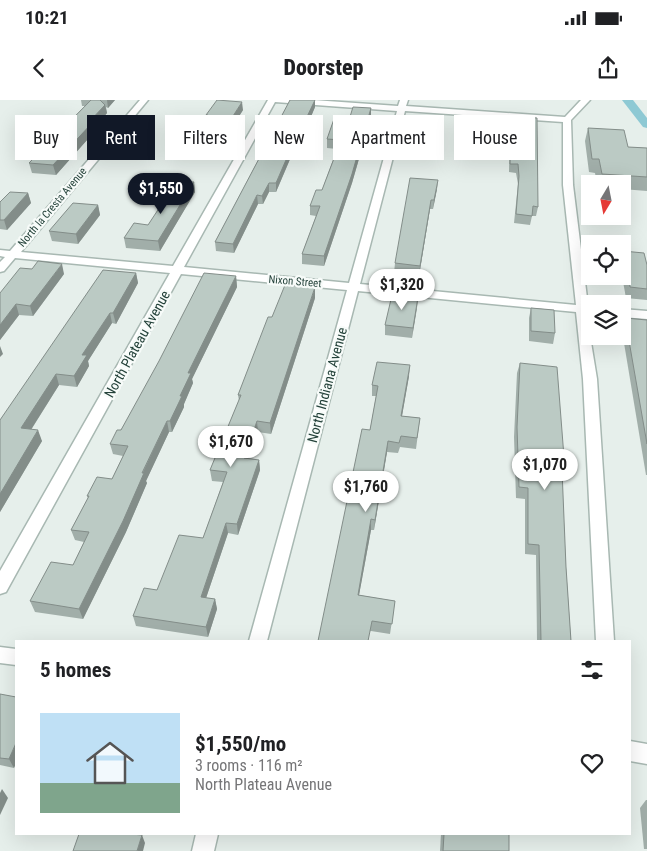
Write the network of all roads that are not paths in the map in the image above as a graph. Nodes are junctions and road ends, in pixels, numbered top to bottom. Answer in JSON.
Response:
{"nodes":[{"id":1,"x":144,"y":100,"type":"edge"},
{"id":2,"x":272,"y":100,"type":"edge"},
{"id":3,"x":277,"y":100,"type":"edge"},
{"id":4,"x":586,"y":100,"type":"edge"},
{"id":5,"x":403,"y":104,"type":"edge"},
{"id":6,"x":567,"y":120,"type":"junction"},
{"id":7,"x":0,"y":253,"type":"edge"},
{"id":8,"x":13,"y":254,"type":"junction"},
{"id":9,"x":0,"y":269,"type":"edge"},
{"id":10,"x":178,"y":270,"type":"junction"},
{"id":11,"x":354,"y":286,"type":"junction"},
{"id":12,"x":584,"y":295,"type":"edge"},
{"id":13,"x":581,"y":309,"type":"edge"},
{"id":14,"x":631,"y":314,"type":"edge"},
{"id":15,"x":647,"y":316,"type":"edge"},
{"id":16,"x":588,"y":345,"type":"edge"},
{"id":17,"x":0,"y":587,"type":"edge"},
{"id":18,"x":258,"y":640,"type":"edge"},
{"id":19,"x":605,"y":640,"type":"edge"},
{"id":20,"x":0,"y":655,"type":"edge"},
{"id":21,"x":15,"y":657,"type":"edge"},
{"id":22,"x":631,"y":751,"type":"edge"},
{"id":23,"x":647,"y":754,"type":"edge"},
{"id":24,"x":207,"y":835,"type":"edge"},
{"id":25,"x":203,"y":851,"type":"edge"}],
"edges":[{"from":1,"to":8,"type":"street","name":"North la Cresta Avenue"},
{"from":2,"to":10,"type":"street","name":"North Plateau Avenue"},
{"from":3,"to":5,"type":"street"},
{"from":4,"to":6,"type":"street"},
{"from":5,"to":6,"type":"street"},
{"from":5,"to":11,"type":"street","name":"North Indiana Avenue"},
{"from":6,"to":12,"type":"street"},
{"from":7,"to":8,"type":"street","name":"Nixon Street"},
{"from":8,"to":9,"type":"street","name":"North la Cresta Avenue"},
{"from":8,"to":10,"type":"street","name":"Nixon Street"},
{"from":10,"to":11,"type":"street","name":"Nixon Street"},
{"from":10,"to":17,"type":"street","name":"North Plateau Avenue"},
{"from":11,"to":13,"type":"street","name":"Nixon Street"},
{"from":11,"to":18,"type":"street","name":"North Indiana Avenue"},
{"from":14,"to":15,"type":"street"},
{"from":16,"to":19,"type":"street"},
{"from":20,"to":21,"type":"street"},
{"from":22,"to":23,"type":"street"},
{"from":24,"to":25,"type":"street"}]}
